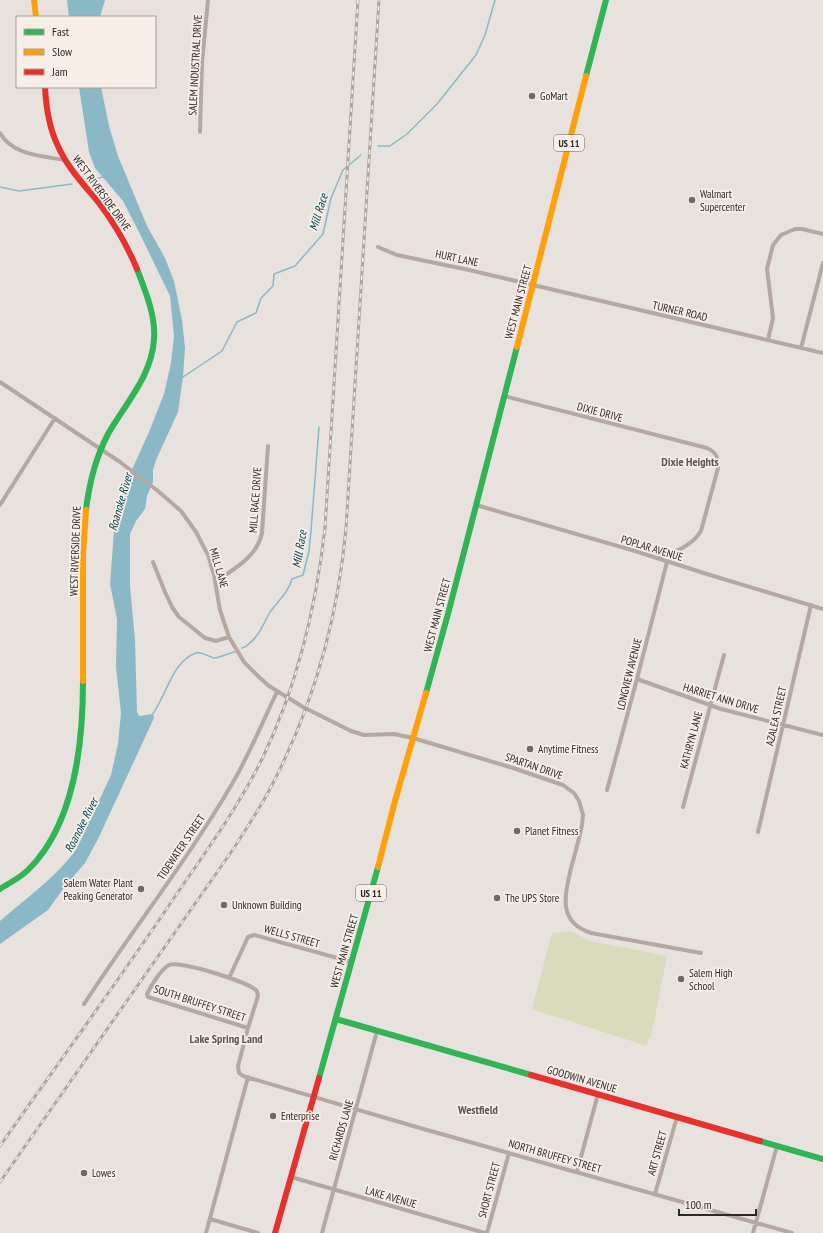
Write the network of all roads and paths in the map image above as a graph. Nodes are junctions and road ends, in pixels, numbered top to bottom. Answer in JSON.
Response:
{"nodes":[{"id":1,"x":34,"y":0,"type":"edge"},
{"id":2,"x":208,"y":0,"type":"edge"},
{"id":3,"x":606,"y":0,"type":"edge"},
{"id":4,"x":36,"y":16,"type":"edge"},
{"id":5,"x":45,"y":88,"type":"edge"},
{"id":6,"x":200,"y":132,"type":"dead end"},
{"id":7,"x":0,"y":133,"type":"edge"},
{"id":8,"x":66,"y":160,"type":"junction"},
{"id":9,"x":823,"y":234,"type":"edge"},
{"id":10,"x":378,"y":247,"type":"dead end"},
{"id":11,"x":823,"y":263,"type":"edge"},
{"id":12,"x":533,"y":285,"type":"junction"},
{"id":13,"x":768,"y":340,"type":"junction"},
{"id":14,"x":801,"y":348,"type":"junction"},
{"id":15,"x":823,"y":354,"type":"edge"},
{"id":16,"x":0,"y":382,"type":"edge"},
{"id":17,"x":504,"y":396,"type":"junction"},
{"id":18,"x":55,"y":418,"type":"junction"},
{"id":19,"x":268,"y":446,"type":"dead end"},
{"id":20,"x":101,"y":449,"type":"junction"},
{"id":21,"x":0,"y":505,"type":"edge"},
{"id":22,"x":476,"y":505,"type":"junction"},
{"id":23,"x":657,"y":558,"type":"junction"},
{"id":24,"x":153,"y":562,"type":"dead end"},
{"id":25,"x":667,"y":562,"type":"junction"},
{"id":26,"x":215,"y":582,"type":"junction"},
{"id":27,"x":811,"y":605,"type":"junction"},
{"id":28,"x":823,"y":608,"type":"edge"},
{"id":29,"x":229,"y":637,"type":"junction"},
{"id":30,"x":724,"y":655,"type":"dead end"},
{"id":31,"x":638,"y":679,"type":"junction"},
{"id":32,"x":276,"y":692,"type":"junction"},
{"id":33,"x":710,"y":705,"type":"junction"},
{"id":34,"x":783,"y":726,"type":"junction"},
{"id":35,"x":823,"y":735,"type":"edge"},
{"id":36,"x":413,"y":738,"type":"junction"},
{"id":37,"x":607,"y":790,"type":"dead end"},
{"id":38,"x":683,"y":807,"type":"dead end"},
{"id":39,"x":758,"y":832,"type":"dead end"},
{"id":40,"x":0,"y":889,"type":"edge"},
{"id":41,"x":700,"y":953,"type":"dead end"},
{"id":42,"x":352,"y":962,"type":"junction"},
{"id":43,"x":229,"y":978,"type":"junction"},
{"id":44,"x":84,"y":1004,"type":"dead end"},
{"id":45,"x":336,"y":1019,"type":"junction"},
{"id":46,"x":248,"y":1028,"type":"junction"},
{"id":47,"x":378,"y":1031,"type":"junction"},
{"id":48,"x":248,"y":1077,"type":"junction"},
{"id":49,"x":598,"y":1094,"type":"junction"},
{"id":50,"x":314,"y":1097,"type":"junction"},
{"id":51,"x":356,"y":1109,"type":"junction"},
{"id":52,"x":677,"y":1117,"type":"junction"},
{"id":53,"x":777,"y":1146,"type":"junction"},
{"id":54,"x":509,"y":1152,"type":"junction"},
{"id":55,"x":823,"y":1160,"type":"edge"},
{"id":56,"x":577,"y":1172,"type":"junction"},
{"id":57,"x":291,"y":1177,"type":"junction"},
{"id":58,"x":333,"y":1189,"type":"junction"},
{"id":59,"x":655,"y":1194,"type":"junction"},
{"id":60,"x":210,"y":1219,"type":"junction"},
{"id":61,"x":756,"y":1223,"type":"junction"},
{"id":62,"x":206,"y":1233,"type":"edge"},
{"id":63,"x":258,"y":1233,"type":"edge"},
{"id":64,"x":275,"y":1233,"type":"edge"},
{"id":65,"x":322,"y":1233,"type":"edge"},
{"id":66,"x":486,"y":1233,"type":"edge"},
{"id":67,"x":753,"y":1233,"type":"edge"},
{"id":68,"x":792,"y":1233,"type":"edge"}],
"edges":[{"from":1,"to":4,"type":"street"},
{"from":2,"to":6,"type":"street","name":"SALEM INDUSTRIAL DRIVE"},
{"from":3,"to":12,"type":"street","name":"WEST MAIN STREET","number":"US 11"},
{"from":5,"to":8,"type":"street","name":"WEST RIVERSIDE DRIVE"},
{"from":7,"to":8,"type":"street"},
{"from":8,"to":20,"type":"street","name":"WEST RIVERSIDE DRIVE"},
{"from":9,"to":13,"type":"street"},
{"from":10,"to":12,"type":"street","name":"HURT LANE"},
{"from":11,"to":14,"type":"street"},
{"from":12,"to":13,"type":"street","name":"TURNER ROAD"},
{"from":12,"to":17,"type":"street","name":"WEST MAIN STREET","number":"US 11"},
{"from":13,"to":14,"type":"street","name":"TURNER ROAD"},
{"from":14,"to":15,"type":"street","name":"TURNER ROAD"},
{"from":16,"to":18,"type":"street","name":"MILL LANE"},
{"from":17,"to":22,"type":"street","name":"WEST MAIN STREET","number":"US 11"},
{"from":17,"to":23,"type":"street","name":"DIXIE DRIVE"},
{"from":18,"to":20,"type":"street","name":"MILL LANE"},
{"from":18,"to":21,"type":"street"},
{"from":19,"to":26,"type":"street","name":"MILL RACE DRIVE"},
{"from":20,"to":26,"type":"street","name":"MILL LANE"},
{"from":20,"to":40,"type":"street","name":"WEST RIVERSIDE DRIVE"},
{"from":22,"to":23,"type":"street","name":"POPLAR AVENUE"},
{"from":22,"to":36,"type":"street","name":"WEST MAIN STREET","number":"US 11"},
{"from":23,"to":25,"type":"street","name":"POPLAR AVENUE"},
{"from":24,"to":29,"type":"street"},
{"from":25,"to":27,"type":"street","name":"POPLAR AVENUE"},
{"from":25,"to":31,"type":"street","name":"LONGVIEW AVENUE"},
{"from":26,"to":29,"type":"street","name":"MILL LANE"},
{"from":27,"to":28,"type":"street","name":"POPLAR AVENUE"},
{"from":27,"to":34,"type":"street","name":"AZALEA STREET"},
{"from":29,"to":32,"type":"street","name":"MILL LANE"},
{"from":30,"to":33,"type":"street","name":"KATHRYN LANE"},
{"from":31,"to":33,"type":"street","name":"HARRIET ANN DRIVE"},
{"from":31,"to":37,"type":"street","name":"LONGVIEW AVENUE"},
{"from":32,"to":36,"type":"street","name":"MILL LANE"},
{"from":32,"to":44,"type":"street","name":"TIDEWATER STREET"},
{"from":33,"to":34,"type":"street","name":"HARRIET ANN DRIVE"},
{"from":33,"to":38,"type":"street","name":"KATHRYN LANE"},
{"from":34,"to":35,"type":"street","name":"HARRIET ANN DRIVE"},
{"from":34,"to":39,"type":"street","name":"AZALEA STREET"},
{"from":36,"to":41,"type":"street","name":"SPARTAN DRIVE"},
{"from":36,"to":42,"type":"street","name":"WEST MAIN STREET","number":"US 11"},
{"from":42,"to":43,"type":"street","name":"WELLS STREET"},
{"from":42,"to":45,"type":"street","name":"WEST MAIN STREET","number":"US 11"},
{"from":43,"to":46,"type":"street"},
{"from":43,"to":46,"type":"street","name":"SOUTH BRUFFEY STREET"},
{"from":45,"to":47,"type":"street","name":"GOODWIN AVENUE"},
{"from":45,"to":50,"type":"street","name":"WEST MAIN STREET","number":"US 11"},
{"from":46,"to":48,"type":"street","name":"SOUTH BRUFFEY STREET"},
{"from":47,"to":49,"type":"street","name":"GOODWIN AVENUE"},
{"from":47,"to":51,"type":"street","name":"RICHARDS LANE"},
{"from":48,"to":50,"type":"street"},
{"from":48,"to":60,"type":"street"},
{"from":49,"to":52,"type":"street","name":"GOODWIN AVENUE"},
{"from":49,"to":56,"type":"street"},
{"from":50,"to":51,"type":"street","name":"NORTH BRUFFEY STREET"},
{"from":50,"to":57,"type":"street","name":"WEST MAIN STREET","number":"US 11"},
{"from":51,"to":54,"type":"street","name":"NORTH BRUFFEY STREET"},
{"from":51,"to":58,"type":"street","name":"RICHARDS LANE"},
{"from":52,"to":53,"type":"street","name":"GOODWIN AVENUE"},
{"from":52,"to":59,"type":"street","name":"ART STREET"},
{"from":53,"to":55,"type":"street","name":"GOODWIN AVENUE"},
{"from":53,"to":61,"type":"street"},
{"from":54,"to":56,"type":"street","name":"NORTH BRUFFEY STREET"},
{"from":54,"to":66,"type":"street","name":"SHORT STREET"},
{"from":56,"to":59,"type":"street","name":"NORTH BRUFFEY STREET"},
{"from":57,"to":58,"type":"street","name":"LAKE AVENUE"},
{"from":57,"to":64,"type":"street","name":"WEST MAIN STREET","number":"US 11"},
{"from":58,"to":65,"type":"street","name":"RICHARDS LANE"},
{"from":58,"to":66,"type":"street","name":"LAKE AVENUE"},
{"from":59,"to":61,"type":"street","name":"NORTH BRUFFEY STREET"},
{"from":60,"to":62,"type":"street"},
{"from":60,"to":63,"type":"street"},
{"from":61,"to":67,"type":"street"},
{"from":61,"to":68,"type":"street","name":"NORTH BRUFFEY STREET"}]}
